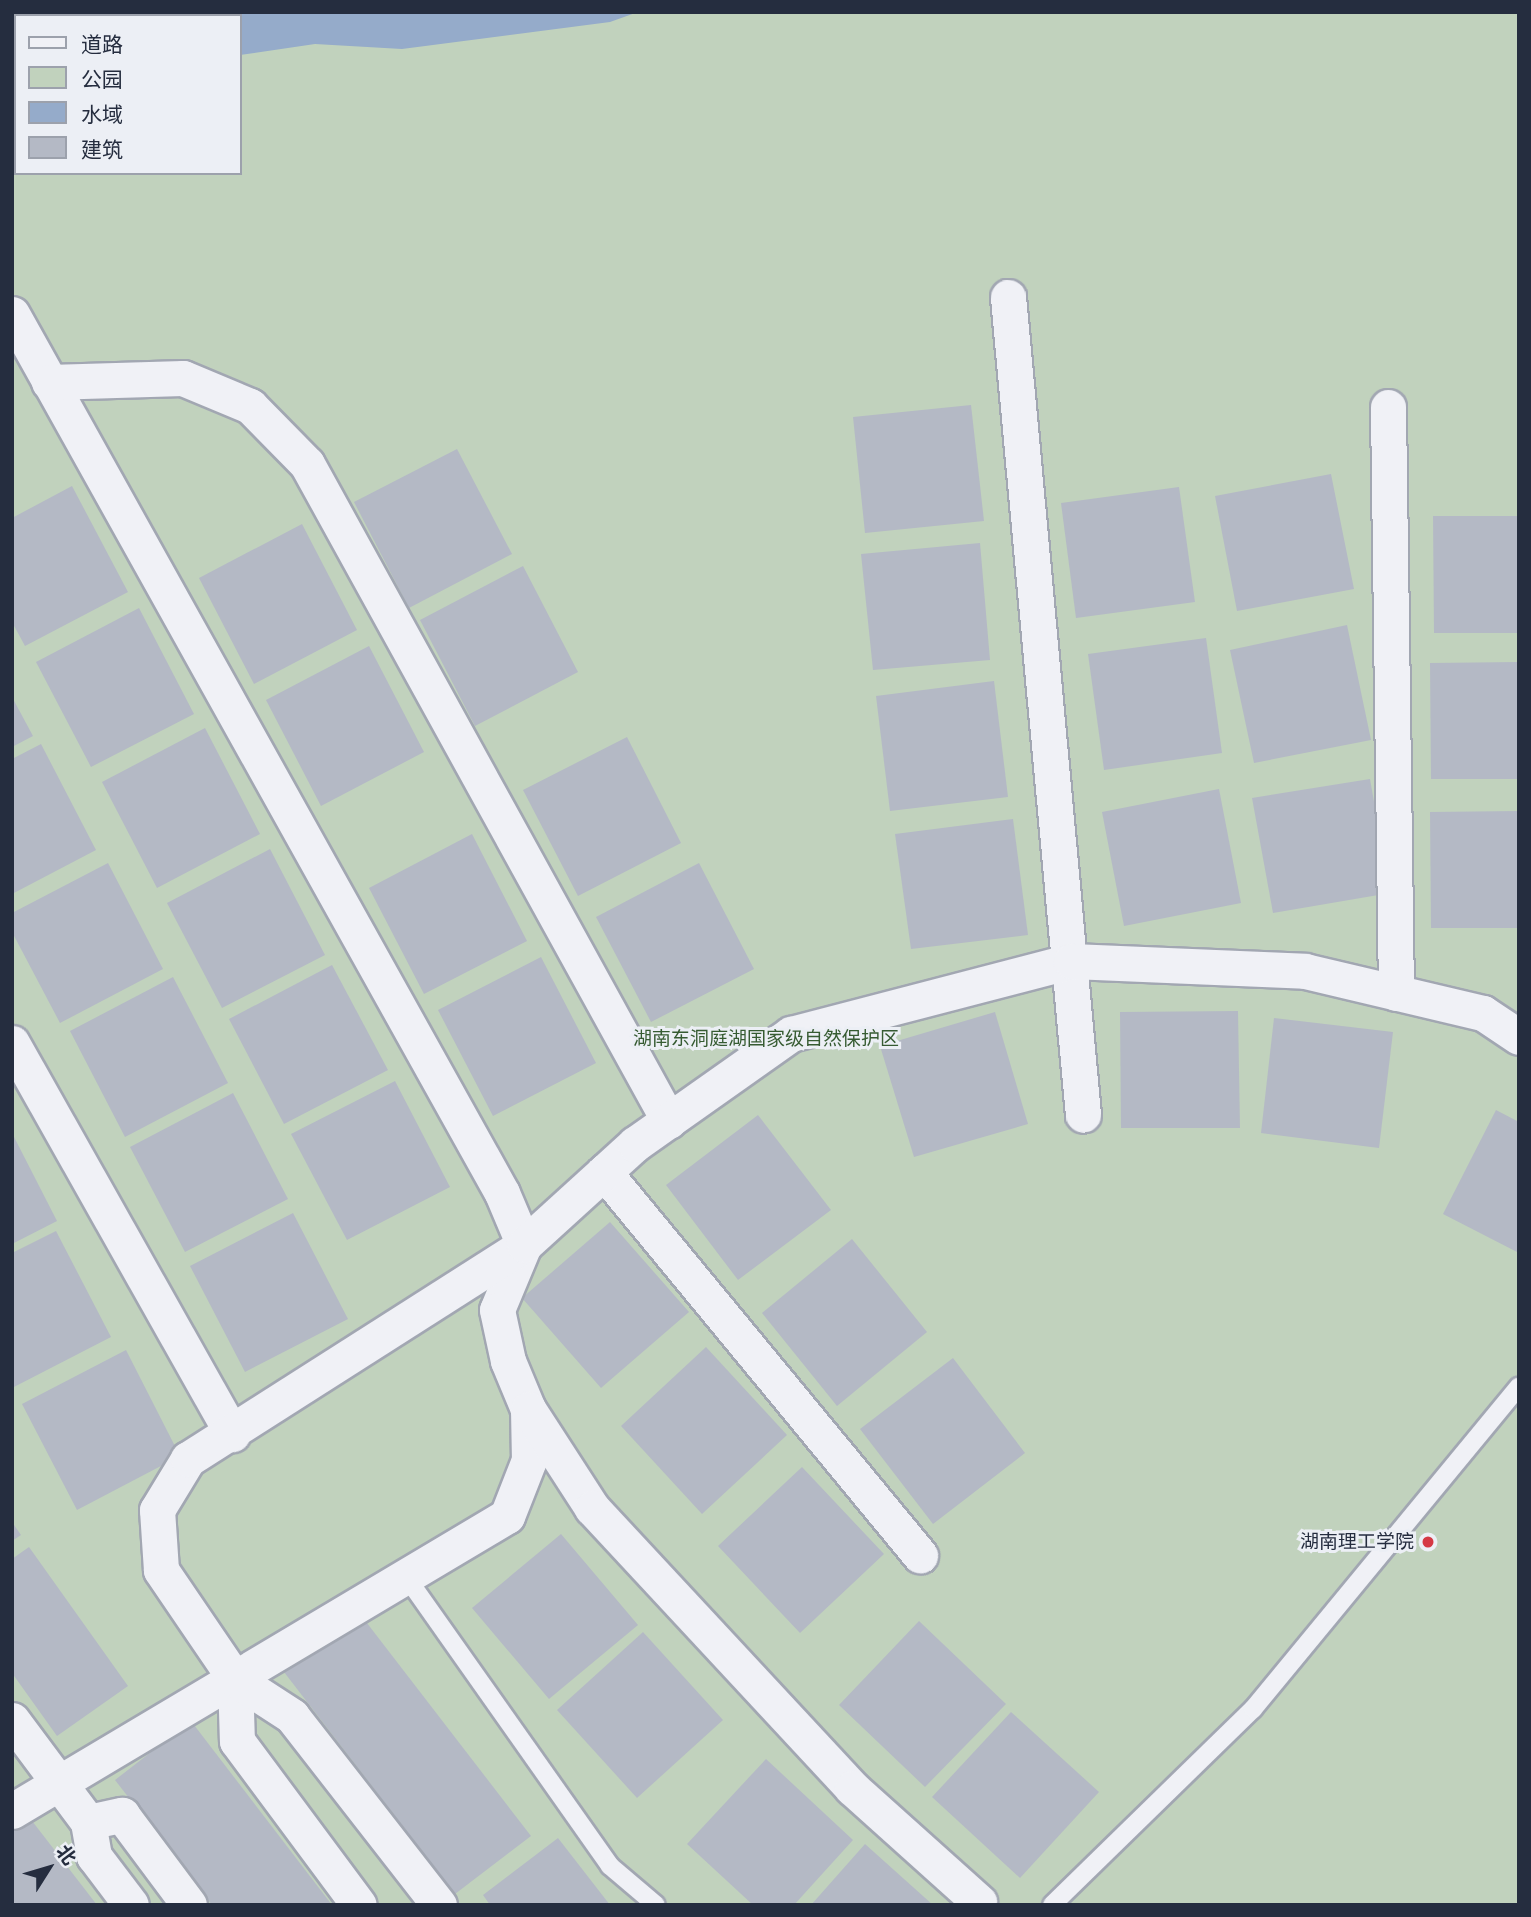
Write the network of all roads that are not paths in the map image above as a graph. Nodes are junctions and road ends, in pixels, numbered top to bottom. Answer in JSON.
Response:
{"nodes":[{"id":1,"x":1008,"y":297,"type":"dead end"},
{"id":2,"x":12,"y":314,"type":"edge"},
{"id":3,"x":49,"y":382,"type":"junction"},
{"id":4,"x":1388,"y":407,"type":"dead end"},
{"id":5,"x":1071,"y":961,"type":"junction"},
{"id":6,"x":1396,"y":993,"type":"junction"},
{"id":7,"x":1519,"y":1037,"type":"edge"},
{"id":8,"x":12,"y":1043,"type":"edge"},
{"id":9,"x":1083,"y":1115,"type":"dead end"},
{"id":10,"x":669,"y":1121,"type":"junction"},
{"id":11,"x":604,"y":1172,"type":"junction"},
{"id":12,"x":524,"y":1245,"type":"junction"},
{"id":13,"x":1519,"y":1386,"type":"edge"},
{"id":14,"x":528,"y":1409,"type":"junction"},
{"id":15,"x":232,"y":1434,"type":"junction"},
{"id":16,"x":920,"y":1555,"type":"dead end"},
{"id":17,"x":407,"y":1578,"type":"junction"},
{"id":18,"x":235,"y":1679,"type":"junction"},
{"id":19,"x":12,"y":1720,"type":"edge"},
{"id":20,"x":59,"y":1783,"type":"junction"},
{"id":21,"x":12,"y":1811,"type":"edge"},
{"id":22,"x":88,"y":1822,"type":"junction"},
{"id":23,"x":979,"y":1902,"type":"dead end"},
{"id":24,"x":131,"y":1905,"type":"edge"},
{"id":25,"x":189,"y":1905,"type":"edge"},
{"id":26,"x":359,"y":1905,"type":"edge"},
{"id":27,"x":439,"y":1905,"type":"edge"},
{"id":28,"x":656,"y":1905,"type":"edge"},
{"id":29,"x":1052,"y":1905,"type":"edge"}],
"edges":[{"from":1,"to":5,"type":"street"},
{"from":2,"to":3,"type":"street"},
{"from":3,"to":10,"type":"street"},
{"from":3,"to":12,"type":"street"},
{"from":4,"to":6,"type":"street"},
{"from":5,"to":6,"type":"street"},
{"from":5,"to":9,"type":"street"},
{"from":5,"to":10,"type":"street"},
{"from":6,"to":7,"type":"street"},
{"from":8,"to":15,"type":"street"},
{"from":10,"to":11,"type":"street"},
{"from":11,"to":12,"type":"street"},
{"from":11,"to":16,"type":"street"},
{"from":12,"to":14,"type":"street"},
{"from":12,"to":15,"type":"street"},
{"from":13,"to":29,"type":"lane"},
{"from":14,"to":17,"type":"street"},
{"from":14,"to":23,"type":"street"},
{"from":15,"to":18,"type":"street"},
{"from":17,"to":18,"type":"street"},
{"from":17,"to":28,"type":"lane"},
{"from":18,"to":20,"type":"street"},
{"from":18,"to":26,"type":"street"},
{"from":18,"to":27,"type":"street"},
{"from":19,"to":20,"type":"street"},
{"from":20,"to":21,"type":"street"},
{"from":20,"to":22,"type":"street"},
{"from":22,"to":24,"type":"street"},
{"from":22,"to":25,"type":"street"}]}
